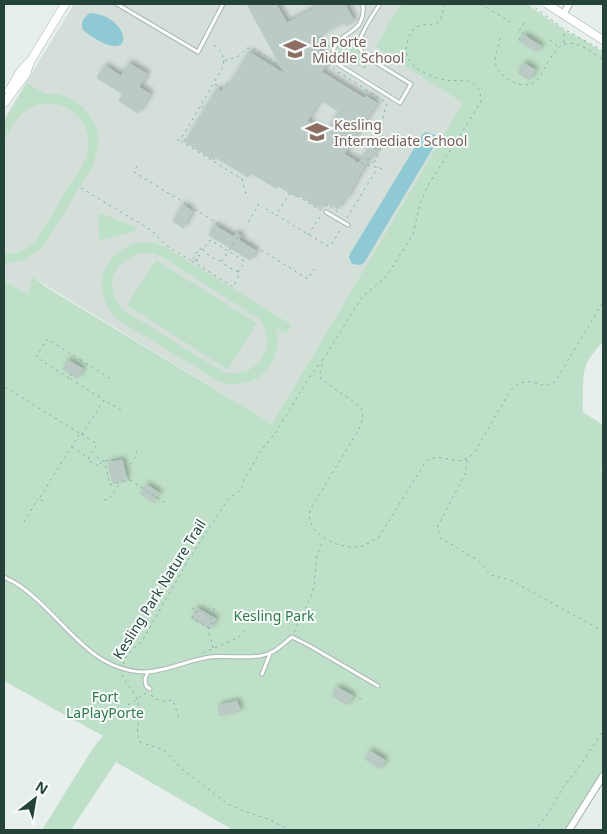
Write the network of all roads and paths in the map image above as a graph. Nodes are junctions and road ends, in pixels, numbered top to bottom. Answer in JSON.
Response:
{"nodes":[{"id":1,"x":65,"y":4,"type":"edge"},
{"id":2,"x":117,"y":4,"type":"edge"},
{"id":3,"x":223,"y":4,"type":"edge"},
{"id":4,"x":363,"y":4,"type":"edge"},
{"id":5,"x":380,"y":4,"type":"edge"},
{"id":6,"x":445,"y":4,"type":"edge"},
{"id":7,"x":480,"y":4,"type":"edge"},
{"id":8,"x":530,"y":4,"type":"edge"},
{"id":9,"x":546,"y":4,"type":"edge"},
{"id":10,"x":569,"y":4,"type":"edge"},
{"id":11,"x":563,"y":14,"type":"junction"},
{"id":12,"x":510,"y":22,"type":"dead end"},
{"id":13,"x":524,"y":22,"type":"dead end"},
{"id":14,"x":564,"y":29,"type":"junction"},
{"id":15,"x":500,"y":38,"type":"dead end"},
{"id":16,"x":318,"y":39,"type":"dead end"},
{"id":17,"x":519,"y":40,"type":"dead end"},
{"id":18,"x":550,"y":40,"type":"dead end"},
{"id":19,"x":603,"y":40,"type":"edge"},
{"id":20,"x":329,"y":44,"type":"dead end"},
{"id":21,"x":564,"y":44,"type":"junction"},
{"id":22,"x":214,"y":45,"type":"dead end"},
{"id":23,"x":559,"y":46,"type":"junction"},
{"id":24,"x":603,"y":51,"type":"edge"},
{"id":25,"x":603,"y":60,"type":"edge"},
{"id":26,"x":368,"y":61,"type":"dead end"},
{"id":27,"x":224,"y":62,"type":"junction"},
{"id":28,"x":280,"y":66,"type":"dead end"},
{"id":29,"x":364,"y":68,"type":"dead end"},
{"id":30,"x":214,"y":84,"type":"junction"},
{"id":31,"x":210,"y":89,"type":"junction"},
{"id":32,"x":224,"y":89,"type":"dead end"},
{"id":33,"x":368,"y":90,"type":"dead end"},
{"id":34,"x":215,"y":92,"type":"dead end"},
{"id":35,"x":363,"y":97,"type":"dead end"},
{"id":36,"x":4,"y":101,"type":"edge"},
{"id":37,"x":200,"y":106,"type":"junction"},
{"id":38,"x":205,"y":109,"type":"dead end"},
{"id":39,"x":181,"y":139,"type":"junction"},
{"id":40,"x":177,"y":140,"type":"dead end"},
{"id":41,"x":186,"y":140,"type":"dead end"},
{"id":42,"x":367,"y":158,"type":"dead end"},
{"id":43,"x":355,"y":161,"type":"dead end"},
{"id":44,"x":374,"y":164,"type":"dead end"},
{"id":45,"x":137,"y":166,"type":"dead end"},
{"id":46,"x":378,"y":167,"type":"junction"},
{"id":47,"x":233,"y":168,"type":"dead end"},
{"id":48,"x":382,"y":169,"type":"dead end"},
{"id":49,"x":230,"y":172,"type":"junction"},
{"id":50,"x":81,"y":188,"type":"dead end"},
{"id":51,"x":290,"y":193,"type":"dead end"},
{"id":52,"x":297,"y":196,"type":"dead end"},
{"id":53,"x":247,"y":198,"type":"dead end"},
{"id":54,"x":262,"y":207,"type":"dead end"},
{"id":55,"x":266,"y":209,"type":"dead end"},
{"id":56,"x":324,"y":212,"type":"joint"},
{"id":57,"x":276,"y":215,"type":"junction"},
{"id":58,"x":345,"y":221,"type":"dead end"},
{"id":59,"x":248,"y":222,"type":"dead end"},
{"id":60,"x":348,"y":225,"type":"dead end"},
{"id":61,"x":342,"y":226,"type":"dead end"},
{"id":62,"x":242,"y":230,"type":"dead end"},
{"id":63,"x":239,"y":236,"type":"junction"},
{"id":64,"x":203,"y":249,"type":"junction"},
{"id":65,"x":228,"y":252,"type":"junction"},
{"id":66,"x":192,"y":260,"type":"junction"},
{"id":67,"x":222,"y":261,"type":"junction"},
{"id":68,"x":196,"y":263,"type":"junction"},
{"id":69,"x":314,"y":270,"type":"dead end"},
{"id":70,"x":238,"y":272,"type":"junction"},
{"id":71,"x":603,"y":302,"type":"edge"},
{"id":72,"x":81,"y":360,"type":"junction"},
{"id":73,"x":323,"y":360,"type":"junction"},
{"id":74,"x":77,"y":366,"type":"dead end"},
{"id":75,"x":72,"y":374,"type":"dead end"},
{"id":76,"x":69,"y":378,"type":"junction"},
{"id":77,"x":111,"y":379,"type":"dead end"},
{"id":78,"x":6,"y":387,"type":"dead end"},
{"id":79,"x":104,"y":400,"type":"junction"},
{"id":80,"x":124,"y":412,"type":"dead end"},
{"id":81,"x":80,"y":434,"type":"junction"},
{"id":82,"x":71,"y":447,"type":"junction"},
{"id":83,"x":135,"y":449,"type":"dead end"},
{"id":84,"x":97,"y":457,"type":"dead end"},
{"id":85,"x":89,"y":458,"type":"junction"},
{"id":86,"x":467,"y":460,"type":"junction"},
{"id":87,"x":103,"y":461,"type":"junction"},
{"id":88,"x":127,"y":470,"type":"junction"},
{"id":89,"x":129,"y":480,"type":"junction"},
{"id":90,"x":120,"y":482,"type":"junction"},
{"id":91,"x":39,"y":499,"type":"junction"},
{"id":92,"x":104,"y":500,"type":"dead end"},
{"id":93,"x":43,"y":502,"type":"dead end"},
{"id":94,"x":167,"y":504,"type":"dead end"},
{"id":95,"x":24,"y":522,"type":"dead end"},
{"id":96,"x":325,"y":538,"type":"junction"},
{"id":97,"x":4,"y":576,"type":"edge"},
{"id":98,"x":216,"y":606,"type":"dead end"},
{"id":99,"x":192,"y":608,"type":"dead end"},
{"id":100,"x":197,"y":610,"type":"junction"},
{"id":101,"x":210,"y":617,"type":"junction"},
{"id":102,"x":209,"y":628,"type":"junction"},
{"id":103,"x":246,"y":628,"type":"dead end"},
{"id":104,"x":603,"y":630,"type":"edge"},
{"id":105,"x":292,"y":637,"type":"junction"},
{"id":106,"x":213,"y":648,"type":"junction"},
{"id":107,"x":270,"y":654,"type":"junction"},
{"id":108,"x":195,"y":660,"type":"junction"},
{"id":109,"x":122,"y":668,"type":"junction"},
{"id":110,"x":148,"y":672,"type":"junction"},
{"id":111,"x":262,"y":674,"type":"dead end"},
{"id":112,"x":378,"y":686,"type":"dead end"},
{"id":113,"x":150,"y":689,"type":"dead end"},
{"id":114,"x":342,"y":689,"type":"dead end"},
{"id":115,"x":137,"y":700,"type":"junction"},
{"id":116,"x":363,"y":700,"type":"dead end"},
{"id":117,"x":128,"y":705,"type":"dead end"},
{"id":118,"x":179,"y":718,"type":"dead end"},
{"id":119,"x":603,"y":731,"type":"edge"},
{"id":120,"x":603,"y":776,"type":"edge"},
{"id":121,"x":289,"y":830,"type":"edge"},
{"id":122,"x":533,"y":830,"type":"edge"},
{"id":123,"x":569,"y":830,"type":"edge"}],
"edges":[{"from":1,"to":36,"type":"street"},
{"from":2,"to":3,"type":"lane"},
{"from":4,"to":5,"type":"lane"},
{"from":6,"to":73,"type":"path","name":"Kesling Park Nature Trail"},
{"from":7,"to":12,"type":"path"},
{"from":8,"to":14,"type":"path"},
{"from":9,"to":11,"type":"street"},
{"from":10,"to":11,"type":"street"},
{"from":11,"to":19,"type":"street"},
{"from":13,"to":17,"type":"path"},
{"from":14,"to":21,"type":"path"},
{"from":14,"to":24,"type":"path"},
{"from":15,"to":23,"type":"path"},
{"from":16,"to":20,"type":"path"},
{"from":18,"to":23,"type":"path"},
{"from":21,"to":23,"type":"path"},
{"from":21,"to":25,"type":"path"},
{"from":22,"to":27,"type":"path"},
{"from":26,"to":29,"type":"path"},
{"from":27,"to":28,"type":"path"},
{"from":27,"to":30,"type":"path"},
{"from":30,"to":31,"type":"path"},
{"from":30,"to":32,"type":"path"},
{"from":31,"to":34,"type":"path"},
{"from":31,"to":37,"type":"path"},
{"from":33,"to":35,"type":"path"},
{"from":37,"to":38,"type":"path"},
{"from":37,"to":39,"type":"path"},
{"from":39,"to":40,"type":"path"},
{"from":39,"to":41,"type":"path"},
{"from":39,"to":49,"type":"path"},
{"from":42,"to":44,"type":"path"},
{"from":43,"to":46,"type":"path"},
{"from":45,"to":63,"type":"path"},
{"from":46,"to":48,"type":"path"},
{"from":46,"to":58,"type":"path"},
{"from":47,"to":49,"type":"path"},
{"from":49,"to":53,"type":"path"},
{"from":50,"to":66,"type":"path"},
{"from":51,"to":57,"type":"path"},
{"from":52,"to":56,"type":"path"},
{"from":54,"to":59,"type":"path"},
{"from":55,"to":57,"type":"path"},
{"from":56,"to":60,"type":"lane"},
{"from":57,"to":61,"type":"path"},
{"from":62,"to":63,"type":"path"},
{"from":63,"to":65,"type":"path"},
{"from":63,"to":69,"type":"path"},
{"from":64,"to":65,"type":"path"},
{"from":64,"to":66,"type":"path"},
{"from":64,"to":67,"type":"path"},
{"from":65,"to":67,"type":"path"},
{"from":65,"to":70,"type":"path"},
{"from":66,"to":68,"type":"path"},
{"from":66,"to":68,"type":"path"},
{"from":67,"to":70,"type":"path"},
{"from":68,"to":70,"type":"path"},
{"from":71,"to":86,"type":"path"},
{"from":72,"to":74,"type":"path"},
{"from":72,"to":76,"type":"path"},
{"from":72,"to":77,"type":"path"},
{"from":73,"to":96,"type":"path"},
{"from":73,"to":109,"type":"path","name":"Kesling Park Nature Trail"},
{"from":75,"to":76,"type":"path"},
{"from":76,"to":79,"type":"path"},
{"from":78,"to":81,"type":"path"},
{"from":79,"to":80,"type":"path"},
{"from":79,"to":81,"type":"path"},
{"from":81,"to":82,"type":"path"},
{"from":81,"to":85,"type":"path"},
{"from":82,"to":85,"type":"path"},
{"from":82,"to":91,"type":"path"},
{"from":83,"to":88,"type":"path"},
{"from":84,"to":87,"type":"path"},
{"from":85,"to":87,"type":"path"},
{"from":86,"to":96,"type":"path"},
{"from":86,"to":104,"type":"path"},
{"from":87,"to":88,"type":"path"},
{"from":87,"to":90,"type":"path"},
{"from":88,"to":89,"type":"path"},
{"from":89,"to":90,"type":"path"},
{"from":89,"to":94,"type":"path"},
{"from":90,"to":92,"type":"path"},
{"from":91,"to":93,"type":"path"},
{"from":91,"to":95,"type":"path"},
{"from":96,"to":105,"type":"path"},
{"from":97,"to":109,"type":"lane"},
{"from":98,"to":101,"type":"path"},
{"from":99,"to":100,"type":"path"},
{"from":100,"to":101,"type":"path"},
{"from":100,"to":102,"type":"path"},
{"from":101,"to":102,"type":"path"},
{"from":102,"to":106,"type":"path"},
{"from":103,"to":106,"type":"path"},
{"from":105,"to":107,"type":"lane"},
{"from":105,"to":112,"type":"lane"},
{"from":106,"to":108,"type":"path"},
{"from":107,"to":108,"type":"lane"},
{"from":107,"to":111,"type":"lane"},
{"from":108,"to":110,"type":"lane"},
{"from":109,"to":110,"type":"lane"},
{"from":109,"to":115,"type":"path","name":"Kesling Park Nature Trail"},
{"from":110,"to":113,"type":"lane"},
{"from":114,"to":116,"type":"path"},
{"from":115,"to":117,"type":"path"},
{"from":115,"to":118,"type":"path"},
{"from":115,"to":121,"type":"path"},
{"from":119,"to":122,"type":"path"},
{"from":120,"to":123,"type":"street"}]}
